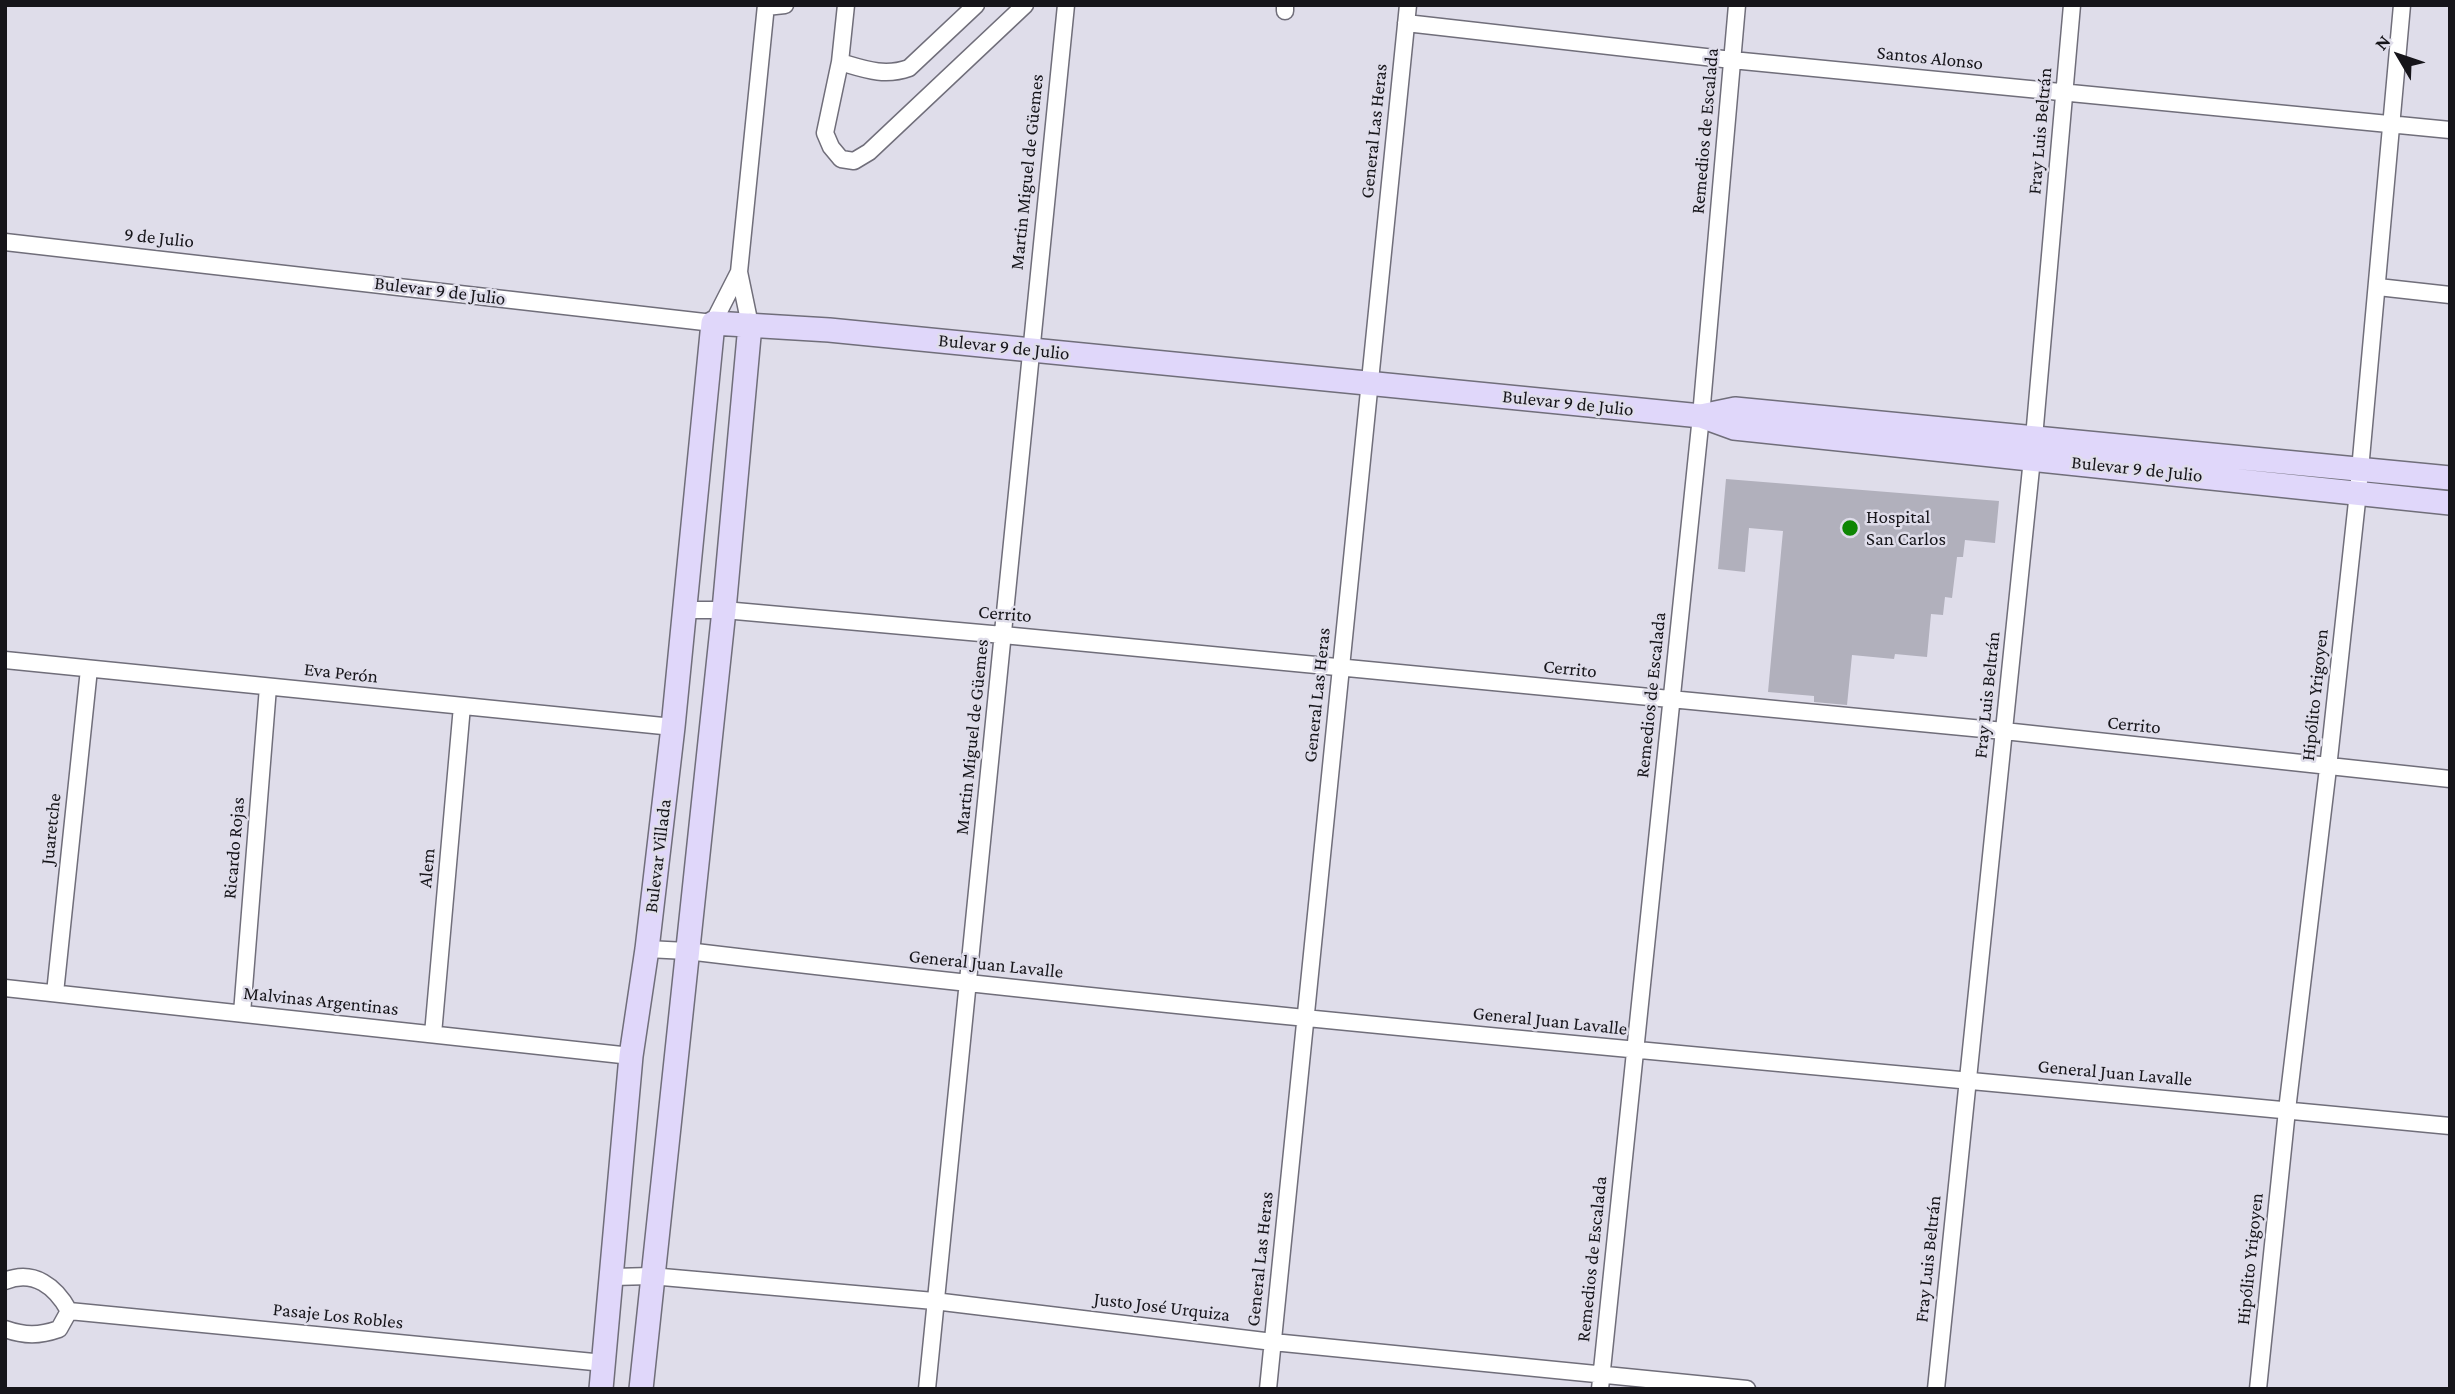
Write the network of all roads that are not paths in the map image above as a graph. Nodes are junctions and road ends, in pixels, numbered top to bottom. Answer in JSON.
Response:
{"nodes":[{"id":1,"x":785,"y":5,"type":"edge"},
{"id":2,"x":846,"y":5,"type":"edge"},
{"id":3,"x":976,"y":5,"type":"edge"},
{"id":4,"x":1025,"y":5,"type":"edge"},
{"id":5,"x":1066,"y":5,"type":"edge"},
{"id":6,"x":1408,"y":5,"type":"edge"},
{"id":7,"x":1737,"y":5,"type":"edge"},
{"id":8,"x":2072,"y":5,"type":"edge"},
{"id":9,"x":2402,"y":5,"type":"edge"},
{"id":10,"x":766,"y":6,"type":"edge"},
{"id":11,"x":1406,"y":23,"type":"junction"},
{"id":12,"x":1732,"y":60,"type":"junction"},
{"id":13,"x":840,"y":62,"type":"junction"},
{"id":14,"x":2064,"y":92,"type":"junction"},
{"id":15,"x":2391,"y":124,"type":"junction"},
{"id":16,"x":2450,"y":130,"type":"edge"},
{"id":17,"x":5,"y":242,"type":"edge"},
{"id":18,"x":738,"y":272,"type":"junction"},
{"id":19,"x":307,"y":276,"type":"joint"},
{"id":20,"x":2378,"y":287,"type":"junction"},
{"id":21,"x":2450,"y":295,"type":"edge"},
{"id":22,"x":713,"y":323,"type":"junction"},
{"id":23,"x":750,"y":325,"type":"junction"},
{"id":24,"x":1030,"y":350,"type":"junction"},
{"id":25,"x":1370,"y":383,"type":"junction"},
{"id":26,"x":1701,"y":416,"type":"junction"},
{"id":27,"x":2033,"y":449,"type":"junction"},
{"id":28,"x":2360,"y":468,"type":"junction"},
{"id":29,"x":2450,"y":478,"type":"edge"},
{"id":30,"x":2358,"y":492,"type":"junction"},
{"id":31,"x":2450,"y":502,"type":"edge"},
{"id":32,"x":685,"y":610,"type":"junction"},
{"id":33,"x":724,"y":610,"type":"junction"},
{"id":34,"x":1003,"y":635,"type":"junction"},
{"id":35,"x":5,"y":660,"type":"edge"},
{"id":36,"x":1341,"y":667,"type":"junction"},
{"id":37,"x":89,"y":669,"type":"junction"},
{"id":38,"x":268,"y":687,"type":"junction"},
{"id":39,"x":1672,"y":701,"type":"junction"},
{"id":40,"x":462,"y":706,"type":"junction"},
{"id":41,"x":673,"y":727,"type":"junction"},
{"id":42,"x":2004,"y":731,"type":"junction"},
{"id":43,"x":2328,"y":768,"type":"junction"},
{"id":44,"x":2450,"y":779,"type":"edge"},
{"id":45,"x":647,"y":949,"type":"junction"},
{"id":46,"x":687,"y":951,"type":"junction"},
{"id":47,"x":969,"y":985,"type":"junction"},
{"id":48,"x":5,"y":988,"type":"edge"},
{"id":49,"x":55,"y":993,"type":"junction"},
{"id":50,"x":242,"y":1013,"type":"junction"},
{"id":51,"x":1306,"y":1017,"type":"junction"},
{"id":52,"x":433,"y":1034,"type":"junction"},
{"id":53,"x":1635,"y":1050,"type":"junction"},
{"id":54,"x":631,"y":1056,"type":"junction"},
{"id":55,"x":1968,"y":1081,"type":"junction"},
{"id":56,"x":2287,"y":1110,"type":"junction"},
{"id":57,"x":2450,"y":1126,"type":"edge"},
{"id":58,"x":651,"y":1276,"type":"junction"},
{"id":59,"x":613,"y":1277,"type":"junction"},
{"id":60,"x":5,"y":1281,"type":"edge"},
{"id":61,"x":934,"y":1301,"type":"junction"},
{"id":62,"x":69,"y":1311,"type":"junction"},
{"id":63,"x":5,"y":1329,"type":"edge"},
{"id":64,"x":1273,"y":1342,"type":"junction"},
{"id":65,"x":604,"y":1363,"type":"junction"},
{"id":66,"x":1600,"y":1382,"type":"edge"},
{"id":67,"x":601,"y":1389,"type":"edge"},
{"id":68,"x":640,"y":1389,"type":"edge"},
{"id":69,"x":927,"y":1389,"type":"edge"},
{"id":70,"x":1268,"y":1389,"type":"edge"},
{"id":71,"x":1748,"y":1389,"type":"edge"},
{"id":72,"x":1936,"y":1389,"type":"edge"},
{"id":73,"x":2258,"y":1389,"type":"edge"}],
"edges":[{"from":1,"to":10,"type":"street"},
{"from":2,"to":13,"type":"street"},
{"from":3,"to":13,"type":"street"},
{"from":4,"to":13,"type":"street"},
{"from":5,"to":24,"type":"street","name":"Martin Miguel de Güemes"},
{"from":6,"to":11,"type":"street","name":"General Las Heras"},
{"from":7,"to":12,"type":"street","name":"Remedios de Escalada"},
{"from":8,"to":14,"type":"street","name":"Fray Luis Beltrán"},
{"from":9,"to":15,"type":"street","name":"Hipólito Yrigoyen"},
{"from":10,"to":18,"type":"street"},
{"from":11,"to":12,"type":"street","name":"Santos Alonso"},
{"from":11,"to":25,"type":"street","name":"General Las Heras"},
{"from":12,"to":14,"type":"street","name":"Santos Alonso"},
{"from":12,"to":26,"type":"street","name":"Remedios de Escalada"},
{"from":14,"to":15,"type":"street","name":"Santos Alonso"},
{"from":14,"to":27,"type":"street","name":"Fray Luis Beltrán"},
{"from":15,"to":16,"type":"street","name":"Santos Alonso"},
{"from":15,"to":20,"type":"street","name":"Hipólito Yrigoyen"},
{"from":17,"to":19,"type":"street","name":"9 de Julio"},
{"from":18,"to":22,"type":"street"},
{"from":18,"to":23,"type":"street"},
{"from":19,"to":22,"type":"street","name":"Bulevar 9 de Julio"},
{"from":20,"to":21,"type":"street"},
{"from":20,"to":28,"type":"street","name":"Hipólito Yrigoyen"},
{"from":22,"to":23,"type":"main road","name":"Bulevar 9 de Julio"},
{"from":22,"to":32,"type":"main road","name":"Bulevar Villada"},
{"from":23,"to":24,"type":"main road","name":"Bulevar 9 de Julio"},
{"from":23,"to":33,"type":"main road","name":"Bulevar Villada"},
{"from":24,"to":25,"type":"main road","name":"Bulevar 9 de Julio"},
{"from":24,"to":34,"type":"street","name":"Martin Miguel de Güemes"},
{"from":25,"to":26,"type":"main road","name":"Bulevar 9 de Julio"},
{"from":25,"to":36,"type":"street","name":"General Las Heras"},
{"from":26,"to":27,"type":"main road","name":"Bulevar 9 de Julio"},
{"from":26,"to":39,"type":"street","name":"Remedios de Escalada"},
{"from":27,"to":28,"type":"main road","name":"Bulevar 9 de Julio"},
{"from":27,"to":30,"type":"main road","name":"Bulevar 9 de Julio"},
{"from":27,"to":42,"type":"street","name":"Fray Luis Beltrán"},
{"from":28,"to":29,"type":"main road","name":"Bulevar 9 de Julio"},
{"from":28,"to":30,"type":"street","name":"Hipólito Yrigoyen"},
{"from":30,"to":31,"type":"main road","name":"Bulevar 9 de Julio"},
{"from":30,"to":43,"type":"street","name":"Hipólito Yrigoyen"},
{"from":32,"to":33,"type":"street","name":"Cerrito"},
{"from":32,"to":41,"type":"main road","name":"Bulevar Villada"},
{"from":33,"to":34,"type":"street","name":"Cerrito"},
{"from":33,"to":46,"type":"main road","name":"Bulevar Villada"},
{"from":34,"to":36,"type":"street","name":"Cerrito"},
{"from":34,"to":47,"type":"street","name":"Martin Miguel de Güemes"},
{"from":35,"to":37,"type":"street","name":"Eva Perón"},
{"from":36,"to":39,"type":"street","name":"Cerrito"},
{"from":36,"to":51,"type":"street","name":"General Las Heras"},
{"from":37,"to":38,"type":"street","name":"Eva Perón"},
{"from":37,"to":49,"type":"street","name":"Juaretche"},
{"from":38,"to":40,"type":"street","name":"Eva Perón"},
{"from":38,"to":50,"type":"street","name":"Ricardo Rojas"},
{"from":39,"to":42,"type":"street","name":"Cerrito"},
{"from":39,"to":53,"type":"street","name":"Remedios de Escalada"},
{"from":40,"to":41,"type":"street","name":"Eva Perón"},
{"from":40,"to":52,"type":"street","name":"Alem"},
{"from":41,"to":45,"type":"main road","name":"Bulevar Villada"},
{"from":42,"to":43,"type":"street","name":"Cerrito"},
{"from":42,"to":55,"type":"street","name":"Fray Luis Beltrán"},
{"from":43,"to":44,"type":"street","name":"Cerrito"},
{"from":43,"to":56,"type":"street","name":"Hipólito Yrigoyen"},
{"from":45,"to":46,"type":"street","name":"General Juan Lavalle"},
{"from":45,"to":54,"type":"main road","name":"Bulevar Villada"},
{"from":46,"to":47,"type":"street","name":"General Juan Lavalle"},
{"from":46,"to":58,"type":"main road","name":"Bulevar Villada"},
{"from":47,"to":51,"type":"street","name":"General Juan Lavalle"},
{"from":47,"to":61,"type":"street","name":"Martin Miguel de Güemes"},
{"from":48,"to":49,"type":"street","name":"Malvinas Argentinas"},
{"from":49,"to":50,"type":"street","name":"Malvinas Argentinas"},
{"from":50,"to":52,"type":"street","name":"Malvinas Argentinas"},
{"from":51,"to":53,"type":"street","name":"General Juan Lavalle"},
{"from":51,"to":64,"type":"street","name":"General Las Heras"},
{"from":52,"to":54,"type":"street","name":"Malvinas Argentinas"},
{"from":53,"to":55,"type":"street","name":"General Juan Lavalle"},
{"from":53,"to":66,"type":"street","name":"Remedios de Escalada"},
{"from":54,"to":59,"type":"main road","name":"Bulevar Villada"},
{"from":55,"to":56,"type":"street","name":"General Juan Lavalle"},
{"from":55,"to":72,"type":"street","name":"Fray Luis Beltrán"},
{"from":56,"to":57,"type":"street","name":"General Juan Lavalle"},
{"from":56,"to":73,"type":"street","name":"Hipólito Yrigoyen"},
{"from":58,"to":59,"type":"street","name":"Justo José Urquiza"},
{"from":58,"to":61,"type":"street","name":"Justo José Urquiza"},
{"from":58,"to":68,"type":"main road","name":"Bulevar Villada"},
{"from":59,"to":65,"type":"main road","name":"Bulevar Villada"},
{"from":60,"to":62,"type":"street"},
{"from":61,"to":64,"type":"street","name":"Justo José Urquiza"},
{"from":61,"to":69,"type":"street","name":"Martin Miguel de Güemes"},
{"from":62,"to":63,"type":"street"},
{"from":62,"to":65,"type":"street","name":"Pasaje Los Robles"},
{"from":64,"to":66,"type":"street","name":"Justo José Urquiza"},
{"from":64,"to":70,"type":"street","name":"General Las Heras"},
{"from":65,"to":67,"type":"main road","name":"Bulevar Villada"},
{"from":66,"to":71,"type":"street","name":"Justo José Urquiza"}]}
